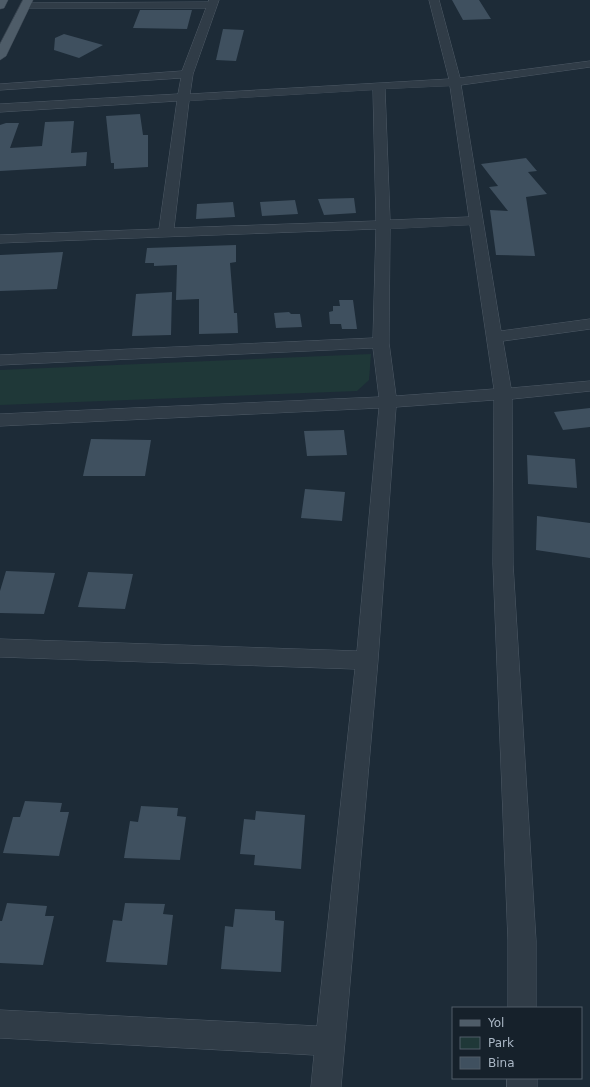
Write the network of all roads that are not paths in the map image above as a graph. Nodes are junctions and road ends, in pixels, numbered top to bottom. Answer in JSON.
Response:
{"nodes":[{"id":1,"x":3,"y":0,"type":"edge"},
{"id":2,"x":434,"y":0,"type":"edge"},
{"id":3,"x":213,"y":2,"type":"edge"},
{"id":4,"x":27,"y":3,"type":"edge"},
{"id":5,"x":0,"y":6,"type":"edge"},
{"id":6,"x":0,"y":56,"type":"edge"},
{"id":7,"x":590,"y":64,"type":"edge"},
{"id":8,"x":187,"y":74,"type":"junction"},
{"id":9,"x":455,"y":82,"type":"junction"},
{"id":10,"x":379,"y":86,"type":"junction"},
{"id":11,"x":0,"y":87,"type":"edge"},
{"id":12,"x":183,"y":97,"type":"junction"},
{"id":13,"x":0,"y":108,"type":"edge"},
{"id":14,"x":477,"y":221,"type":"junction"},
{"id":15,"x":383,"y":225,"type":"junction"},
{"id":16,"x":166,"y":233,"type":"junction"},
{"id":17,"x":0,"y":239,"type":"edge"},
{"id":18,"x":590,"y":324,"type":"edge"},
{"id":19,"x":494,"y":337,"type":"junction"},
{"id":20,"x":381,"y":343,"type":"junction"},
{"id":21,"x":0,"y":360,"type":"edge"},
{"id":22,"x":590,"y":386,"type":"edge"},
{"id":23,"x":503,"y":394,"type":"junction"},
{"id":24,"x":388,"y":401,"type":"junction"},
{"id":25,"x":0,"y":420,"type":"edge"},
{"id":26,"x":0,"y":648,"type":"edge"},
{"id":27,"x":367,"y":660,"type":"junction"},
{"id":28,"x":522,"y":1007,"type":"edge"},
{"id":29,"x":0,"y":1024,"type":"edge"},
{"id":30,"x":330,"y":1041,"type":"junction"},
{"id":31,"x":326,"y":1087,"type":"edge"}],
"edges":[{"from":1,"to":5,"type":"main road"},
{"from":2,"to":9,"type":"street"},
{"from":3,"to":4,"type":"street"},
{"from":3,"to":8,"type":"street"},
{"from":4,"to":6,"type":"main road"},
{"from":7,"to":9,"type":"street"},
{"from":8,"to":11,"type":"street"},
{"from":8,"to":12,"type":"street"},
{"from":9,"to":10,"type":"street"},
{"from":9,"to":14,"type":"street"},
{"from":10,"to":12,"type":"street"},
{"from":10,"to":15,"type":"street"},
{"from":12,"to":13,"type":"street"},
{"from":12,"to":16,"type":"street"},
{"from":14,"to":15,"type":"street"},
{"from":14,"to":19,"type":"street"},
{"from":15,"to":16,"type":"street"},
{"from":15,"to":20,"type":"street"},
{"from":16,"to":17,"type":"street"},
{"from":18,"to":19,"type":"street"},
{"from":19,"to":23,"type":"street"},
{"from":20,"to":21,"type":"street"},
{"from":20,"to":24,"type":"street"},
{"from":22,"to":23,"type":"street"},
{"from":23,"to":24,"type":"street"},
{"from":23,"to":28,"type":"street"},
{"from":24,"to":25,"type":"street"},
{"from":24,"to":27,"type":"street"},
{"from":26,"to":27,"type":"street"},
{"from":27,"to":30,"type":"street"},
{"from":29,"to":30,"type":"street"},
{"from":30,"to":31,"type":"street"}]}
